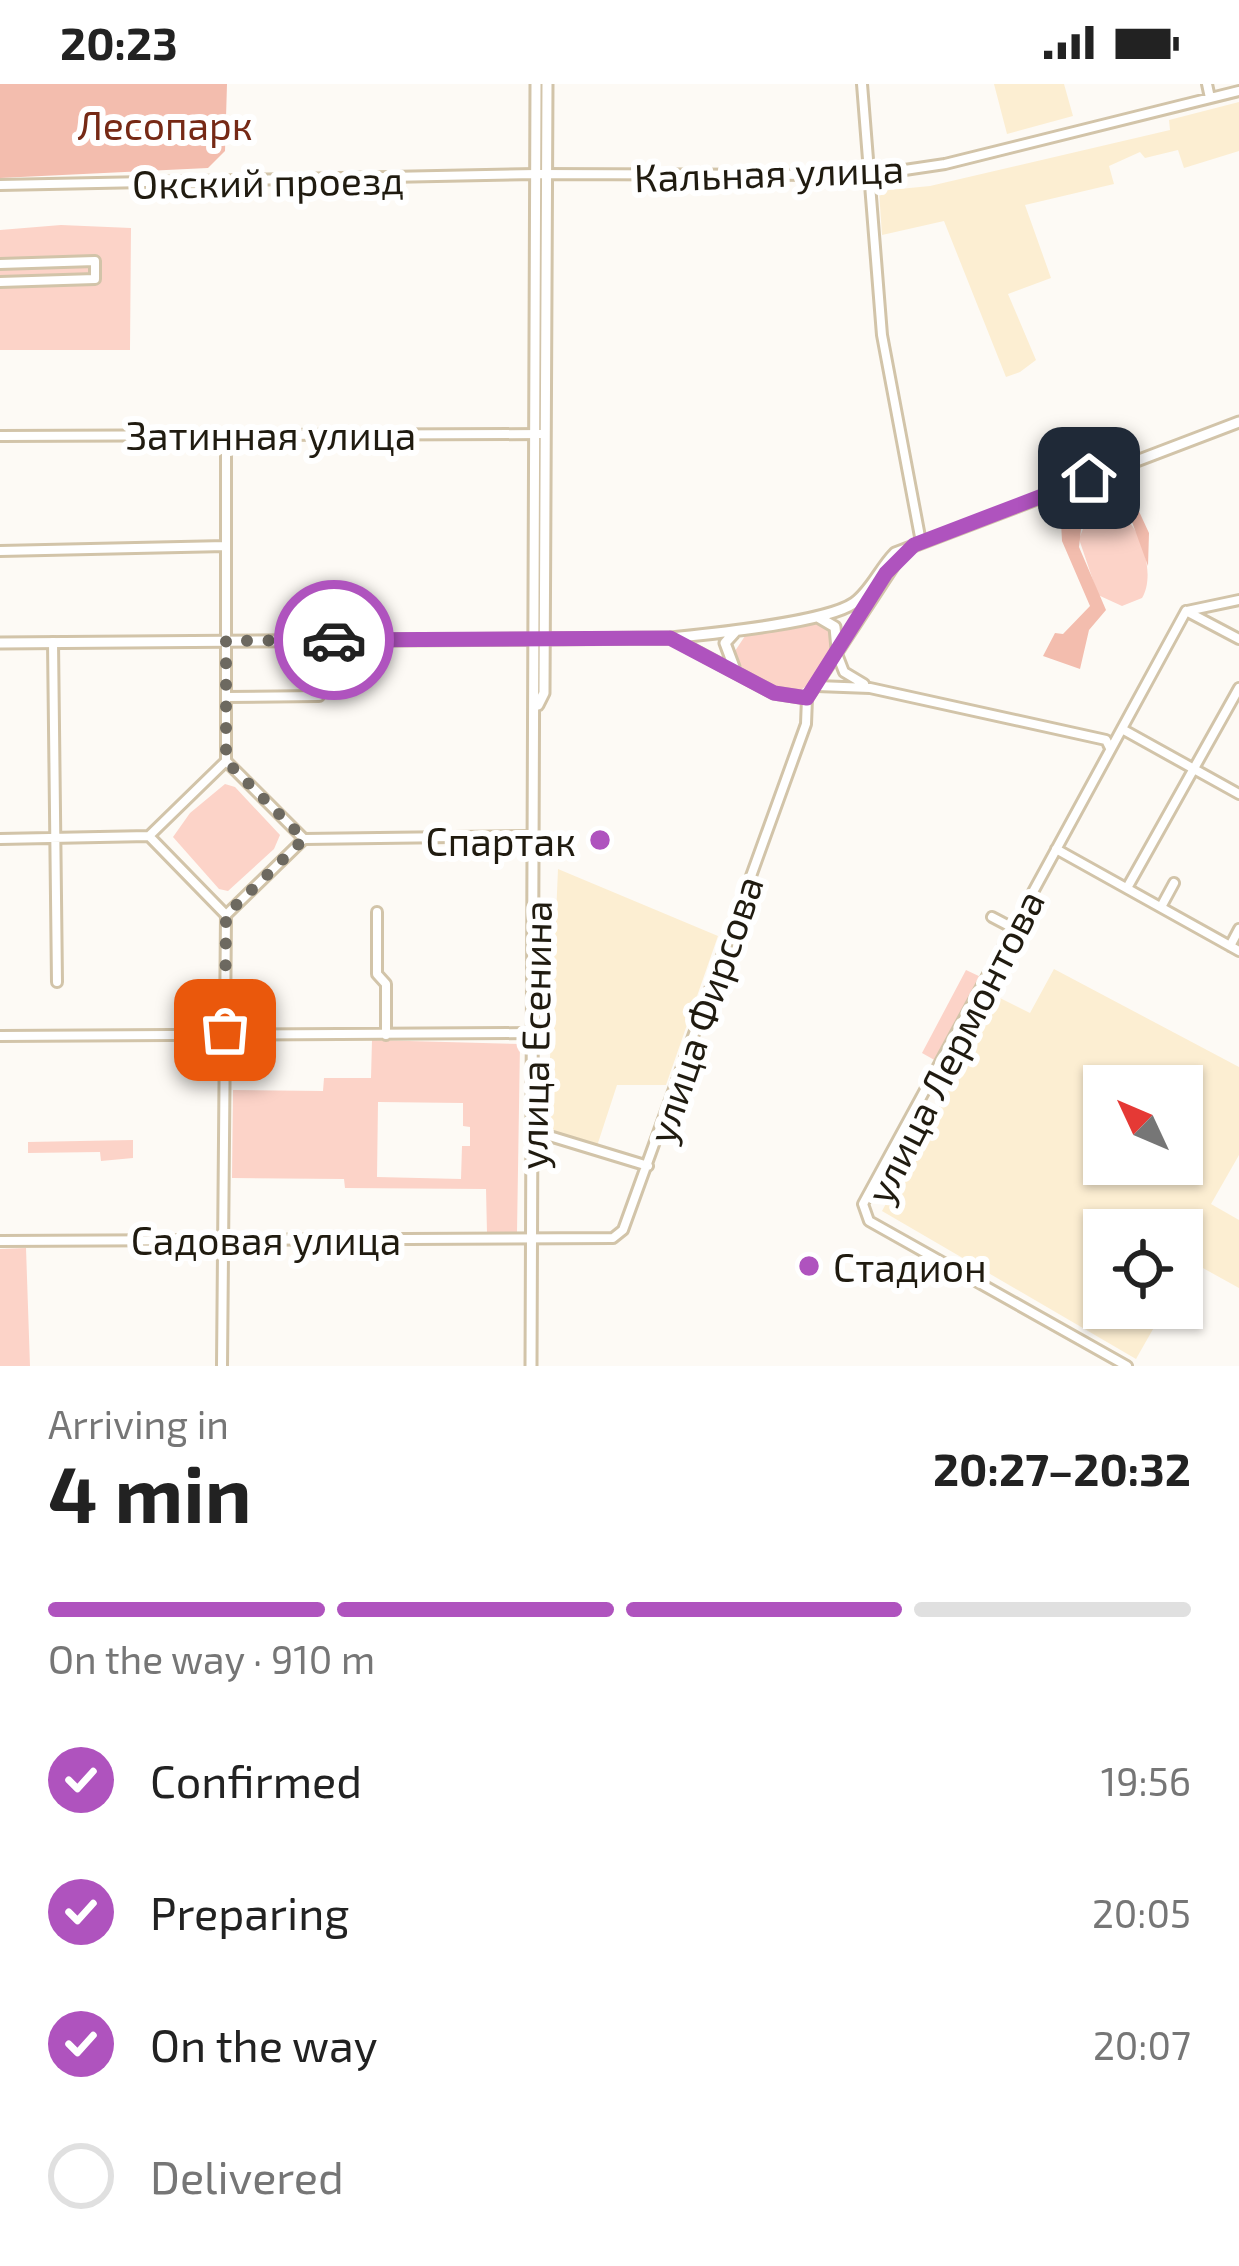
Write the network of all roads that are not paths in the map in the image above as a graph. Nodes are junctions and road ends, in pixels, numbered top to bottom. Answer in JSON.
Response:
{"nodes":[{"id":1,"x":536,"y":84,"type":"edge"},
{"id":2,"x":547,"y":84,"type":"edge"},
{"id":3,"x":862,"y":84,"type":"edge"},
{"id":4,"x":1207,"y":84,"type":"edge"},
{"id":5,"x":1239,"y":91,"type":"edge"},
{"id":6,"x":1210,"y":98,"type":"junction"},
{"id":7,"x":542,"y":175,"type":"junction"},
{"id":8,"x":871,"y":175,"type":"junction"},
{"id":9,"x":0,"y":185,"type":"edge"},
{"id":10,"x":0,"y":264,"type":"edge"},
{"id":11,"x":0,"y":282,"type":"edge"},
{"id":12,"x":1239,"y":422,"type":"edge"},
{"id":13,"x":226,"y":433,"type":"junction"},
{"id":14,"x":539,"y":434,"type":"junction"},
{"id":15,"x":0,"y":436,"type":"edge"},
{"id":16,"x":918,"y":543,"type":"junction"},
{"id":17,"x":226,"y":546,"type":"junction"},
{"id":18,"x":0,"y":550,"type":"edge"},
{"id":19,"x":1239,"y":600,"type":"edge"},
{"id":20,"x":1186,"y":611,"type":"junction"},
{"id":21,"x":813,"y":615,"type":"junction"},
{"id":22,"x":729,"y":635,"type":"junction"},
{"id":23,"x":539,"y":637,"type":"junction"},
{"id":24,"x":670,"y":638,"type":"junction"},
{"id":25,"x":1239,"y":638,"type":"edge"},
{"id":26,"x":226,"y":641,"type":"junction"},
{"id":27,"x":0,"y":643,"type":"edge"},
{"id":28,"x":52,"y":643,"type":"junction"},
{"id":29,"x":837,"y":654,"type":"junction"},
{"id":30,"x":710,"y":657,"type":"junction"},
{"id":31,"x":742,"y":675,"type":"junction"},
{"id":32,"x":818,"y":686,"type":"junction"},
{"id":33,"x":870,"y":688,"type":"junction"},
{"id":34,"x":1239,"y":688,"type":"edge"},
{"id":35,"x":319,"y":696,"type":"dead end"},
{"id":36,"x":226,"y":697,"type":"junction"},
{"id":37,"x":807,"y":698,"type":"junction"},
{"id":38,"x":1122,"y":729,"type":"junction"},
{"id":39,"x":1111,"y":750,"type":"junction"},
{"id":40,"x":226,"y":761,"type":"junction"},
{"id":41,"x":1194,"y":769,"type":"junction"},
{"id":42,"x":1239,"y":794,"type":"edge"},
{"id":43,"x":149,"y":836,"type":"junction"},
{"id":44,"x":536,"y":836,"type":"junction"},
{"id":45,"x":0,"y":839,"type":"edge"},
{"id":46,"x":304,"y":839,"type":"junction"},
{"id":47,"x":57,"y":840,"type":"junction"},
{"id":48,"x":1056,"y":849,"type":"junction"},
{"id":49,"x":1174,"y":883,"type":"dead end"},
{"id":50,"x":1127,"y":889,"type":"junction"},
{"id":51,"x":1161,"y":907,"type":"junction"},
{"id":52,"x":377,"y":912,"type":"dead end"},
{"id":53,"x":226,"y":915,"type":"junction"},
{"id":54,"x":992,"y":917,"type":"dead end"},
{"id":55,"x":1013,"y":928,"type":"junction"},
{"id":56,"x":1239,"y":929,"type":"edge"},
{"id":57,"x":1235,"y":948,"type":"edge"},
{"id":58,"x":57,"y":982,"type":"dead end"},
{"id":59,"x":534,"y":1033,"type":"junction"},
{"id":60,"x":225,"y":1034,"type":"junction"},
{"id":61,"x":386,"y":1035,"type":"junction"},
{"id":62,"x":0,"y":1036,"type":"edge"},
{"id":63,"x":533,"y":1131,"type":"junction"},
{"id":64,"x":648,"y":1166,"type":"junction"},
{"id":65,"x":222,"y":1238,"type":"junction"},
{"id":66,"x":532,"y":1240,"type":"junction"},
{"id":67,"x":0,"y":1241,"type":"edge"},
{"id":68,"x":1115,"y":1363,"type":"edge"},
{"id":69,"x":222,"y":1366,"type":"edge"},
{"id":70,"x":531,"y":1366,"type":"edge"},
{"id":71,"x":1127,"y":1366,"type":"edge"}],
"edges":[{"from":1,"to":7,"type":"main road"},
{"from":2,"to":7,"type":"main road"},
{"from":3,"to":8,"type":"street"},
{"from":4,"to":6,"type":"street"},
{"from":5,"to":6,"type":"street","name":"Кальная улица"},
{"from":6,"to":8,"type":"street","name":"Кальная улица"},
{"from":7,"to":8,"type":"street","name":"Кальная улица"},
{"from":7,"to":9,"type":"street","name":"Окский проезд"},
{"from":7,"to":14,"type":"main road","name":"улица Есенина"},
{"from":8,"to":16,"type":"street"},
{"from":10,"to":11,"type":"street"},
{"from":12,"to":16,"type":"main road"},
{"from":13,"to":14,"type":"street","name":"Затинная улица"},
{"from":13,"to":15,"type":"street","name":"Затинная улица"},
{"from":13,"to":17,"type":"street"},
{"from":14,"to":23,"type":"main road","name":"улица Есенина"},
{"from":16,"to":21,"type":"main road"},
{"from":16,"to":29,"type":"main road"},
{"from":17,"to":18,"type":"street"},
{"from":17,"to":26,"type":"street"},
{"from":19,"to":20,"type":"street"},
{"from":20,"to":25,"type":"street"},
{"from":20,"to":38,"type":"street","name":"улица Лермонтова"},
{"from":21,"to":22,"type":"main road"},
{"from":21,"to":29,"type":"main road"},
{"from":22,"to":24,"type":"main road"},
{"from":22,"to":30,"type":"main road"},
{"from":22,"to":31,"type":"main road"},
{"from":23,"to":24,"type":"main road"},
{"from":23,"to":26,"type":"main road"},
{"from":23,"to":44,"type":"main road","name":"улица Есенина"},
{"from":24,"to":30,"type":"main road"},
{"from":26,"to":28,"type":"main road"},
{"from":26,"to":36,"type":"street"},
{"from":27,"to":28,"type":"main road"},
{"from":28,"to":47,"type":"street"},
{"from":29,"to":32,"type":"main road"},
{"from":29,"to":33,"type":"street"},
{"from":30,"to":31,"type":"main road"},
{"from":31,"to":37,"type":"main road"},
{"from":32,"to":33,"type":"street"},
{"from":32,"to":37,"type":"main road"},
{"from":33,"to":39,"type":"street"},
{"from":34,"to":41,"type":"street"},
{"from":35,"to":36,"type":"street"},
{"from":36,"to":40,"type":"street"},
{"from":37,"to":64,"type":"street","name":"улица Фирсова"},
{"from":38,"to":39,"type":"street","name":"улица Лермонтова"},
{"from":38,"to":41,"type":"street"},
{"from":39,"to":48,"type":"street","name":"улица Лермонтова"},
{"from":40,"to":43,"type":"street"},
{"from":40,"to":46,"type":"street"},
{"from":41,"to":42,"type":"street"},
{"from":41,"to":50,"type":"street"},
{"from":43,"to":47,"type":"street"},
{"from":43,"to":53,"type":"street"},
{"from":44,"to":46,"type":"street"},
{"from":44,"to":59,"type":"main road","name":"улица Есенина"},
{"from":45,"to":47,"type":"street"},
{"from":46,"to":53,"type":"street"},
{"from":47,"to":58,"type":"street"},
{"from":48,"to":50,"type":"street"},
{"from":48,"to":55,"type":"street","name":"улица Лермонтова"},
{"from":49,"to":51,"type":"street"},
{"from":50,"to":51,"type":"street"},
{"from":51,"to":57,"type":"street"},
{"from":52,"to":61,"type":"street"},
{"from":53,"to":60,"type":"street"},
{"from":54,"to":55,"type":"street"},
{"from":55,"to":68,"type":"street","name":"улица Лермонтова"},
{"from":56,"to":57,"type":"street"},
{"from":59,"to":61,"type":"street"},
{"from":59,"to":63,"type":"main road","name":"улица Есенина"},
{"from":60,"to":61,"type":"street"},
{"from":60,"to":62,"type":"street"},
{"from":60,"to":65,"type":"street"},
{"from":63,"to":64,"type":"street"},
{"from":63,"to":66,"type":"main road","name":"улица Есенина"},
{"from":64,"to":66,"type":"street","name":"улица Фирсова"},
{"from":65,"to":66,"type":"street","name":"Садовая улица"},
{"from":65,"to":67,"type":"street","name":"Садовая улица"},
{"from":65,"to":69,"type":"street"},
{"from":66,"to":70,"type":"main road","name":"улица Есенина"},
{"from":68,"to":71,"type":"street","name":"улица Лермонтова"}]}
